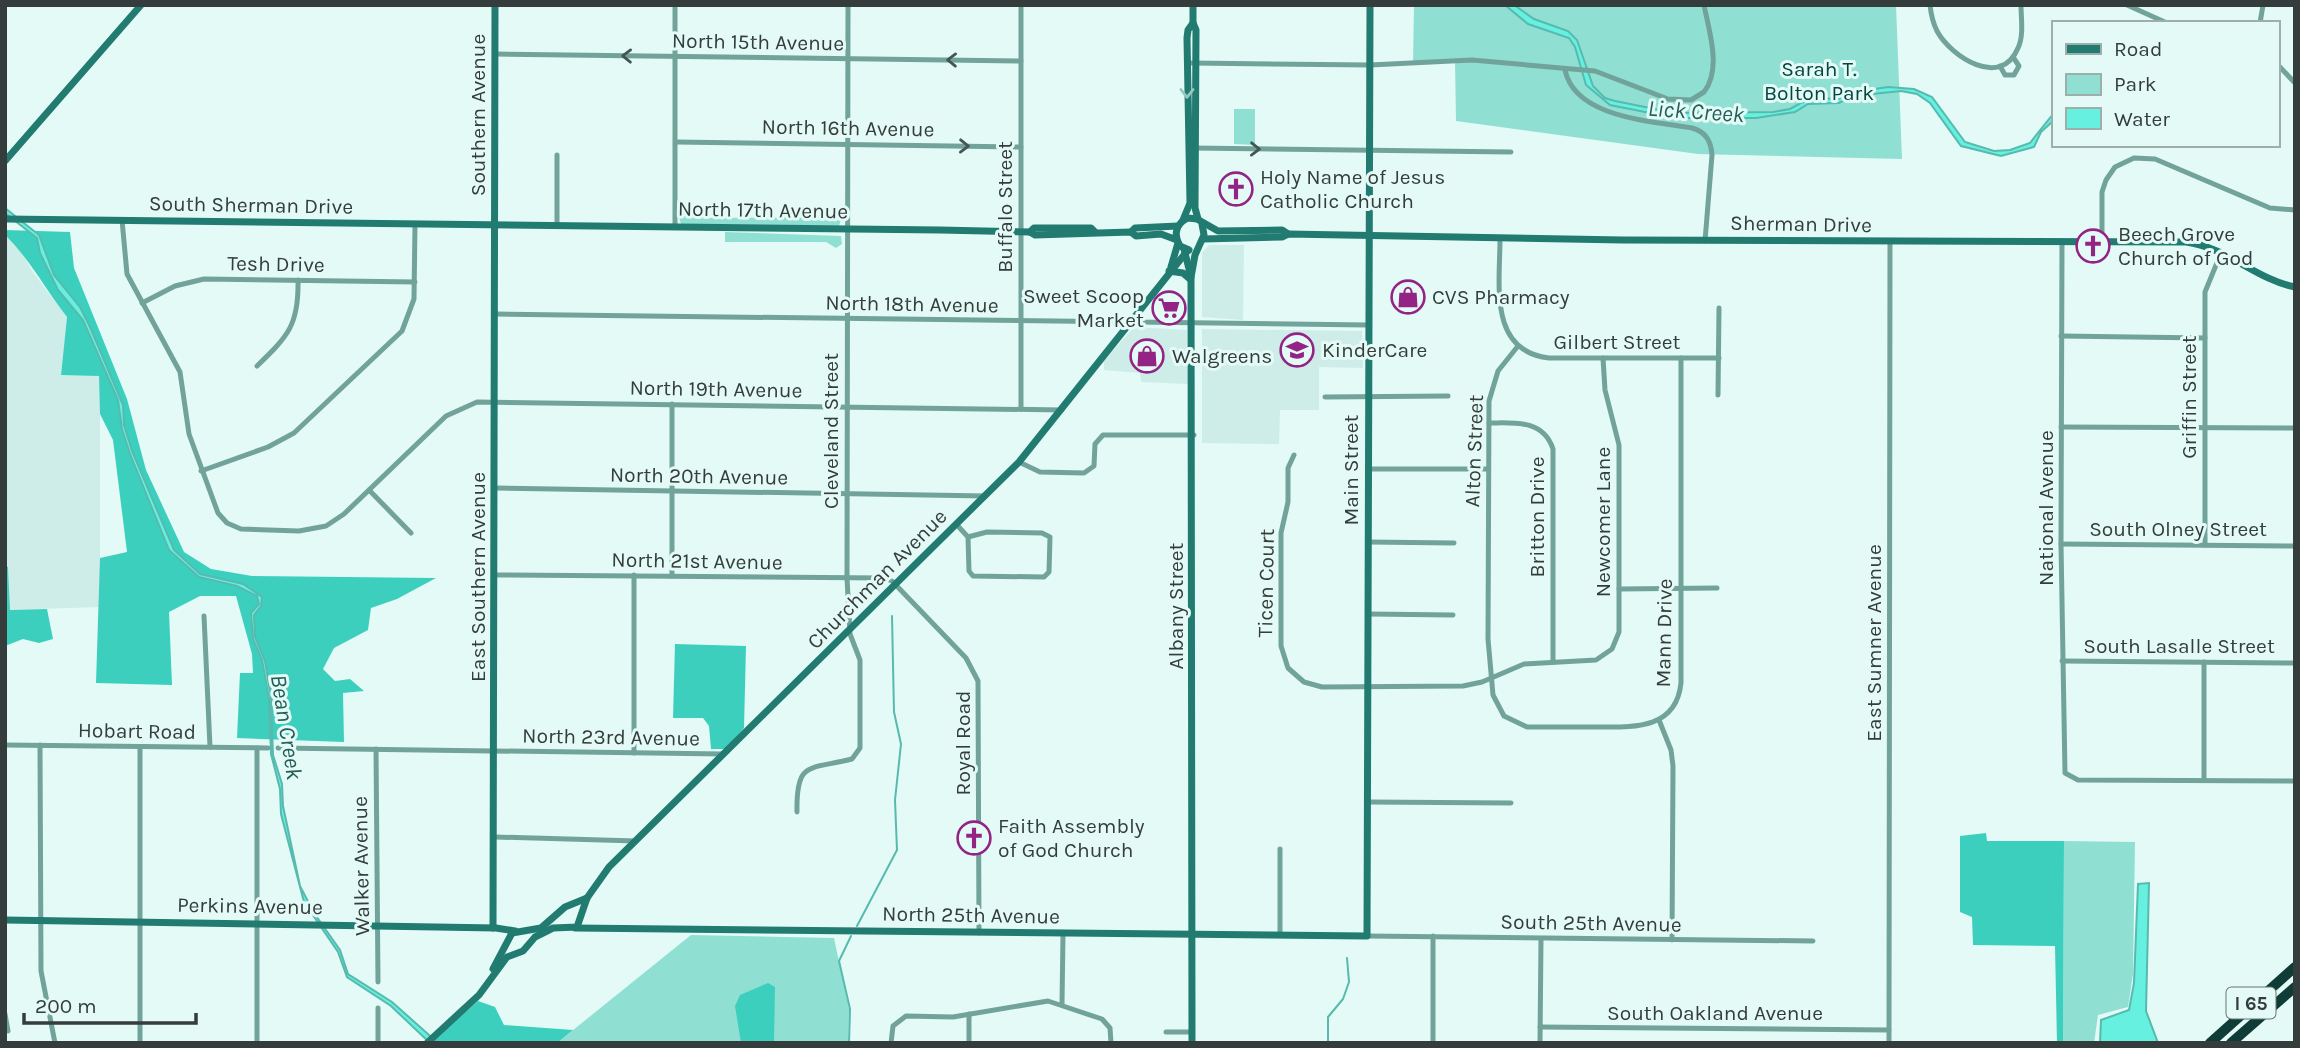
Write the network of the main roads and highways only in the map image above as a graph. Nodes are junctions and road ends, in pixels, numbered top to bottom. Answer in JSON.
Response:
{"nodes":[{"id":1,"x":141,"y":5,"type":"edge"},
{"id":2,"x":495,"y":5,"type":"edge"},
{"id":3,"x":1193,"y":5,"type":"edge"},
{"id":4,"x":1370,"y":5,"type":"edge"},
{"id":5,"x":1193,"y":23,"type":"junction"},
{"id":6,"x":5,"y":161,"type":"edge"},
{"id":7,"x":5,"y":219,"type":"edge"},
{"id":8,"x":1200,"y":222,"type":"junction"},
{"id":9,"x":1180,"y":223,"type":"junction"},
{"id":10,"x":496,"y":225,"type":"junction"},
{"id":11,"x":1131,"y":232,"type":"junction"},
{"id":12,"x":1288,"y":234,"type":"junction"},
{"id":13,"x":1369,"y":237,"type":"junction"},
{"id":14,"x":1203,"y":239,"type":"junction"},
{"id":15,"x":1198,"y":246,"type":"junction"},
{"id":16,"x":1182,"y":247,"type":"junction"},
{"id":17,"x":1170,"y":269,"type":"junction"},
{"id":18,"x":1192,"y":278,"type":"junction"},
{"id":19,"x":2295,"y":287,"type":"edge"},
{"id":20,"x":587,"y":898,"type":"junction"},
{"id":21,"x":571,"y":907,"type":"junction"},
{"id":22,"x":582,"y":917,"type":"junction"},
{"id":23,"x":5,"y":920,"type":"edge"},
{"id":24,"x":493,"y":928,"type":"junction"},
{"id":25,"x":575,"y":928,"type":"junction"},
{"id":26,"x":519,"y":932,"type":"junction"},
{"id":27,"x":1192,"y":936,"type":"junction"},
{"id":28,"x":1367,"y":936,"type":"joint"},
{"id":29,"x":506,"y":941,"type":"junction"},
{"id":30,"x":528,"y":942,"type":"junction"},
{"id":31,"x":516,"y":952,"type":"junction"},
{"id":32,"x":2295,"y":967,"type":"edge"},
{"id":33,"x":2295,"y":987,"type":"edge"},
{"id":34,"x":475,"y":996,"type":"junction"},
{"id":35,"x":427,"y":1043,"type":"edge"},
{"id":36,"x":1192,"y":1043,"type":"edge"},
{"id":37,"x":2210,"y":1043,"type":"edge"},
{"id":38,"x":2231,"y":1043,"type":"edge"}],
"edges":[{"from":1,"to":6,"type":"main road"},
{"from":2,"to":10,"type":"main road","name":"Southern Avenue"},
{"from":3,"to":5,"type":"main road"},
{"from":4,"to":13,"type":"main road","name":"Main Street"},
{"from":5,"to":8,"type":"main road"},
{"from":5,"to":9,"type":"main road","one_way":true},
{"from":7,"to":10,"type":"main road","name":"South Sherman Drive"},
{"from":8,"to":9,"type":"main road","name":"North 17th Avenue"},
{"from":8,"to":12,"type":"main road"},
{"from":8,"to":14,"type":"main road"},
{"from":9,"to":11,"type":"main road","name":"North 17th Avenue"},
{"from":9,"to":16,"type":"main road"},
{"from":10,"to":11,"type":"main road","name":"North 17th Avenue"},
{"from":10,"to":24,"type":"main road","name":"East Southern Avenue"},
{"from":11,"to":16,"type":"main road","name":"North 17th Avenue"},
{"from":12,"to":13,"type":"main road"},
{"from":12,"to":14,"type":"main road"},
{"from":13,"to":19,"type":"main road","name":"Sherman Drive"},
{"from":13,"to":28,"type":"main road","name":"Main Street"},
{"from":14,"to":15,"type":"main road"},
{"from":15,"to":16,"type":"main road"},
{"from":15,"to":18,"type":"main road","name":"Albany Street"},
{"from":16,"to":17,"type":"main road","name":"Churchman Avenue"},
{"from":16,"to":18,"type":"main road","name":"Albany Street"},
{"from":17,"to":18,"type":"main road"},
{"from":17,"to":20,"type":"main road","name":"Churchman Avenue"},
{"from":18,"to":27,"type":"main road","name":"Albany Street"},
{"from":20,"to":21,"type":"main road","name":"Churchman Avenue"},
{"from":20,"to":22,"type":"main road","name":"Churchman Avenue"},
{"from":21,"to":22,"type":"main road"},
{"from":21,"to":26,"type":"main road","name":"Churchman Avenue"},
{"from":22,"to":25,"type":"main road","name":"Churchman Avenue"},
{"from":23,"to":24,"type":"main road","name":"Perkins Avenue"},
{"from":24,"to":26,"type":"main road","name":"Perkins Avenue"},
{"from":24,"to":29,"type":"main road"},
{"from":25,"to":27,"type":"main road","name":"North 25th Avenue"},
{"from":25,"to":30,"type":"main road","name":"Churchman Avenue"},
{"from":26,"to":29,"type":"main road","name":"Churchman Avenue"},
{"from":26,"to":30,"type":"main road"},
{"from":27,"to":28,"type":"main road","name":"North 25th Avenue"},
{"from":27,"to":36,"type":"main road","name":"Albany Street"},
{"from":29,"to":31,"type":"main road"},
{"from":29,"to":34,"type":"main road","name":"Churchman Avenue"},
{"from":30,"to":31,"type":"main road","name":"Churchman Avenue"},
{"from":31,"to":34,"type":"main road","name":"Churchman Avenue"},
{"from":32,"to":37,"type":"highway","number":"I 65"},
{"from":33,"to":38,"type":"highway","number":"I 65"},
{"from":34,"to":35,"type":"main road","name":"Churchman Avenue"}]}
